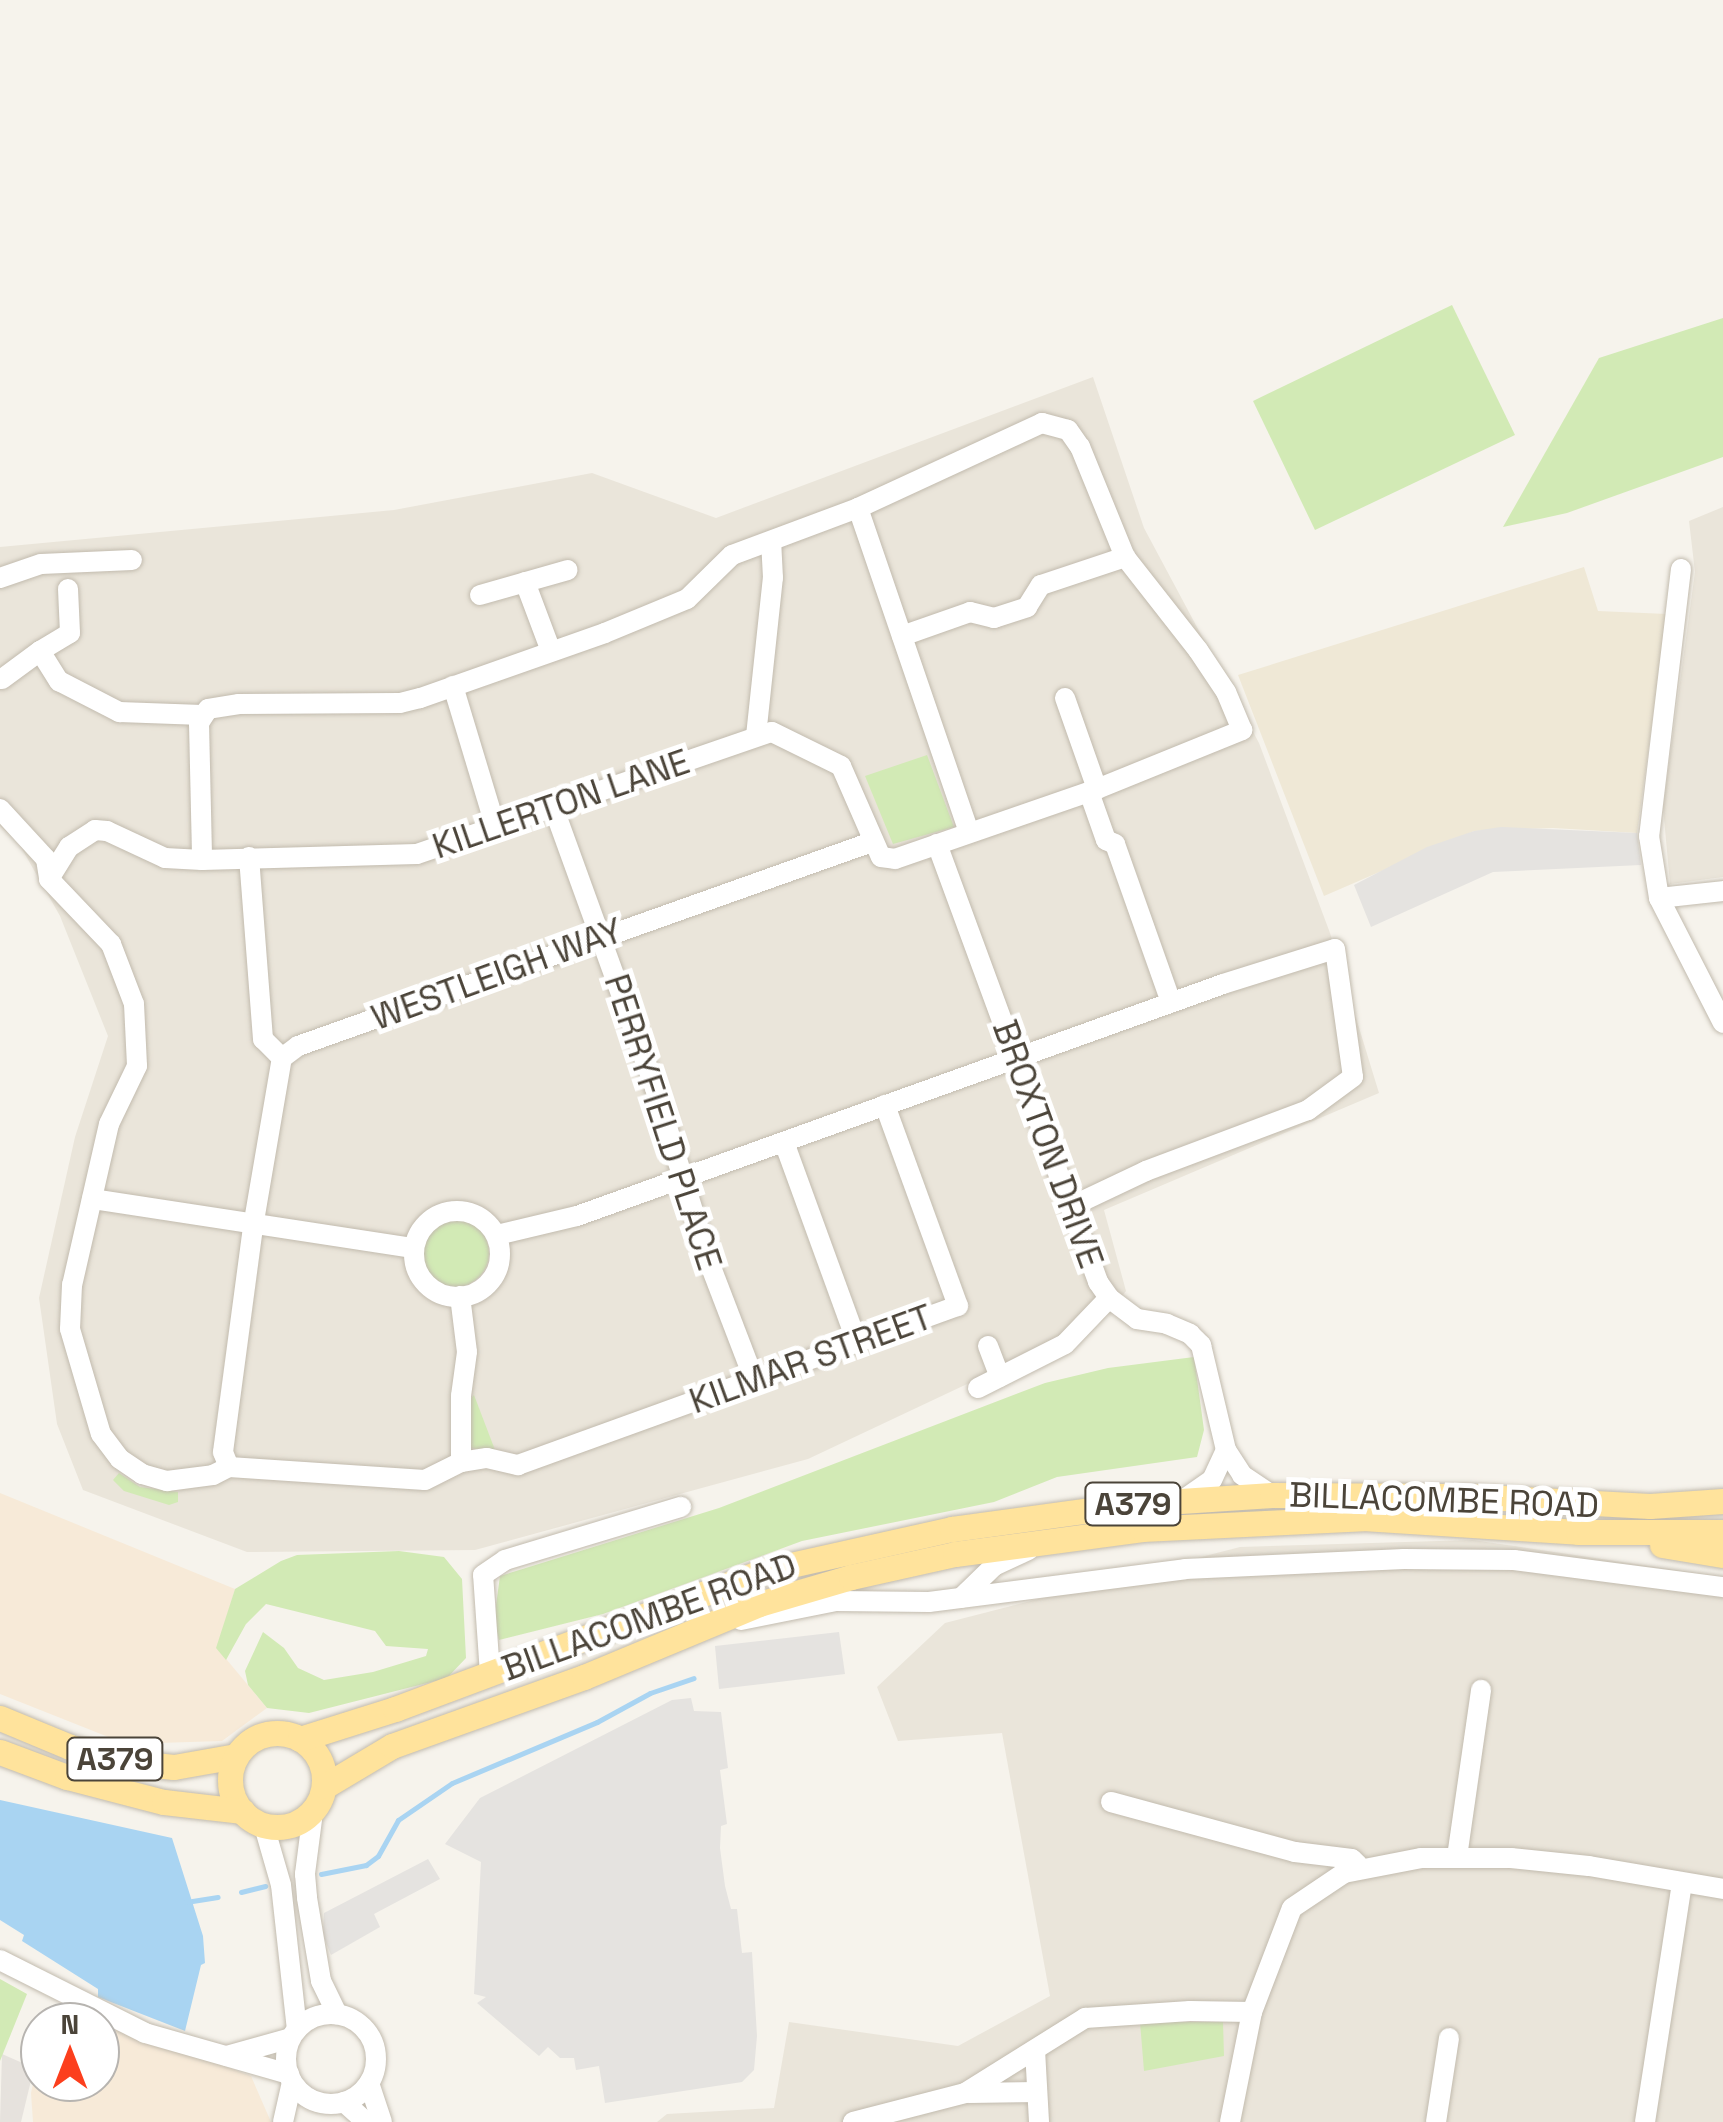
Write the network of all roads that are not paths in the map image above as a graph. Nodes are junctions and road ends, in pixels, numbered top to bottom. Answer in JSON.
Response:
{"nodes":[{"id":1,"x":858,"y":508,"type":"junction"},
{"id":2,"x":771,"y":542,"type":"junction"},
{"id":3,"x":1125,"y":557,"type":"junction"},
{"id":4,"x":132,"y":560,"type":"dead end"},
{"id":5,"x":1681,"y":569,"type":"dead end"},
{"id":6,"x":568,"y":570,"type":"dead end"},
{"id":7,"x":0,"y":578,"type":"edge"},
{"id":8,"x":525,"y":582,"type":"junction"},
{"id":9,"x":68,"y":588,"type":"dead end"},
{"id":10,"x":480,"y":595,"type":"dead end"},
{"id":11,"x":902,"y":636,"type":"junction"},
{"id":12,"x":40,"y":651,"type":"junction"},
{"id":13,"x":551,"y":651,"type":"junction"},
{"id":14,"x":2,"y":680,"type":"edge"},
{"id":15,"x":453,"y":686,"type":"junction"},
{"id":16,"x":1065,"y":698,"type":"dead end"},
{"id":17,"x":202,"y":715,"type":"junction"},
{"id":18,"x":756,"y":736,"type":"junction"},
{"id":19,"x":1093,"y":790,"type":"junction"},
{"id":20,"x":554,"y":808,"type":"junction"},
{"id":21,"x":0,"y":809,"type":"edge"},
{"id":22,"x":496,"y":828,"type":"junction"},
{"id":23,"x":970,"y":834,"type":"junction"},
{"id":24,"x":872,"y":842,"type":"junction"},
{"id":25,"x":938,"y":844,"type":"junction"},
{"id":26,"x":249,"y":856,"type":"junction"},
{"id":27,"x":202,"y":860,"type":"junction"},
{"id":28,"x":49,"y":879,"type":"junction"},
{"id":29,"x":1723,"y":891,"type":"edge"},
{"id":30,"x":1659,"y":898,"type":"junction"},
{"id":31,"x":601,"y":936,"type":"junction"},
{"id":32,"x":1171,"y":1002,"type":"junction"},
{"id":33,"x":1723,"y":1023,"type":"edge"},
{"id":34,"x":1024,"y":1056,"type":"junction"},
{"id":35,"x":282,"y":1058,"type":"junction"},
{"id":36,"x":886,"y":1105,"type":"junction"},
{"id":37,"x":784,"y":1142,"type":"junction"},
{"id":38,"x":682,"y":1180,"type":"junction"},
{"id":39,"x":92,"y":1200,"type":"junction"},
{"id":40,"x":1074,"y":1205,"type":"junction"},
{"id":41,"x":254,"y":1221,"type":"junction"},
{"id":42,"x":496,"y":1235,"type":"junction"},
{"id":43,"x":414,"y":1248,"type":"junction"},
{"id":44,"x":460,"y":1296,"type":"junction"},
{"id":45,"x":1108,"y":1298,"type":"junction"},
{"id":46,"x":858,"y":1343,"type":"junction"},
{"id":47,"x":988,"y":1346,"type":"dead end"},
{"id":48,"x":1000,"y":1376,"type":"junction"},
{"id":49,"x":754,"y":1379,"type":"junction"},
{"id":50,"x":978,"y":1388,"type":"dead end"},
{"id":51,"x":1226,"y":1450,"type":"junction"},
{"id":52,"x":461,"y":1462,"type":"junction"},
{"id":53,"x":229,"y":1467,"type":"junction"},
{"id":54,"x":1272,"y":1495,"type":"junction"},
{"id":55,"x":1183,"y":1500,"type":"junction"},
{"id":56,"x":1723,"y":1500,"type":"edge"},
{"id":57,"x":680,"y":1508,"type":"dead end"},
{"id":58,"x":1578,"y":1532,"type":"junction"},
{"id":59,"x":1723,"y":1532,"type":"edge"},
{"id":60,"x":1048,"y":1540,"type":"junction"},
{"id":61,"x":1723,"y":1555,"type":"edge"},
{"id":62,"x":1723,"y":1587,"type":"edge"},
{"id":63,"x":961,"y":1598,"type":"junction"},
{"id":64,"x":714,"y":1626,"type":"junction"},
{"id":65,"x":490,"y":1674,"type":"junction"},
{"id":66,"x":1481,"y":1690,"type":"dead end"},
{"id":67,"x":0,"y":1718,"type":"edge"},
{"id":68,"x":300,"y":1739,"type":"junction"},
{"id":69,"x":0,"y":1752,"type":"edge"},
{"id":70,"x":236,"y":1756,"type":"junction"},
{"id":71,"x":325,"y":1786,"type":"junction"},
{"id":72,"x":1111,"y":1802,"type":"dead end"},
{"id":73,"x":242,"y":1811,"type":"junction"},
{"id":74,"x":313,"y":1812,"type":"junction"},
{"id":75,"x":264,"y":1826,"type":"junction"},
{"id":76,"x":1457,"y":1857,"type":"junction"},
{"id":77,"x":1360,"y":1866,"type":"junction"},
{"id":78,"x":1682,"y":1884,"type":"junction"},
{"id":79,"x":1723,"y":1889,"type":"edge"},
{"id":80,"x":0,"y":1960,"type":"edge"},
{"id":81,"x":1252,"y":2012,"type":"junction"},
{"id":82,"x":337,"y":2014,"type":"junction"},
{"id":83,"x":294,"y":2033,"type":"junction"},
{"id":84,"x":1449,"y":2038,"type":"dead end"},
{"id":85,"x":1034,"y":2050,"type":"junction"},
{"id":86,"x":227,"y":2056,"type":"junction"},
{"id":87,"x":290,"y":2078,"type":"junction"},
{"id":88,"x":369,"y":2083,"type":"junction"},
{"id":89,"x":1037,"y":2092,"type":"junction"},
{"id":90,"x":966,"y":2093,"type":"junction"},
{"id":91,"x":344,"y":2102,"type":"junction"},
{"id":92,"x":322,"y":2103,"type":"junction"},
{"id":93,"x":283,"y":2122,"type":"edge"},
{"id":94,"x":295,"y":2122,"type":"edge"},
{"id":95,"x":366,"y":2122,"type":"edge"},
{"id":96,"x":382,"y":2122,"type":"edge"},
{"id":97,"x":854,"y":2122,"type":"edge"},
{"id":98,"x":1039,"y":2122,"type":"edge"},
{"id":99,"x":1230,"y":2122,"type":"edge"},
{"id":100,"x":1436,"y":2122,"type":"edge"},
{"id":101,"x":1645,"y":2122,"type":"edge"}],
"edges":[{"from":1,"to":2,"type":"street"},
{"from":1,"to":3,"type":"street"},
{"from":1,"to":11,"type":"street"},
{"from":2,"to":13,"type":"street"},
{"from":2,"to":18,"type":"street"},
{"from":3,"to":11,"type":"street"},
{"from":3,"to":19,"type":"street"},
{"from":4,"to":7,"type":"street"},
{"from":5,"to":30,"type":"street"},
{"from":6,"to":8,"type":"street"},
{"from":8,"to":10,"type":"street"},
{"from":8,"to":13,"type":"street"},
{"from":9,"to":12,"type":"street"},
{"from":11,"to":23,"type":"street"},
{"from":12,"to":14,"type":"street"},
{"from":12,"to":17,"type":"street"},
{"from":13,"to":15,"type":"street"},
{"from":15,"to":17,"type":"street"},
{"from":15,"to":22,"type":"street"},
{"from":16,"to":19,"type":"street"},
{"from":17,"to":27,"type":"street"},
{"from":18,"to":20,"type":"street","name":"KILLERTON LANE"},
{"from":18,"to":24,"type":"street"},
{"from":19,"to":23,"type":"street"},
{"from":19,"to":32,"type":"street"},
{"from":20,"to":22,"type":"street","name":"KILLERTON LANE"},
{"from":20,"to":31,"type":"street","name":"PERRYFIELD PLACE"},
{"from":21,"to":28,"type":"street"},
{"from":22,"to":26,"type":"street","name":"KILLERTON LANE"},
{"from":23,"to":25,"type":"street"},
{"from":24,"to":25,"type":"street"},
{"from":24,"to":31,"type":"street","name":"WESTLEIGH WAY"},
{"from":25,"to":34,"type":"street","name":"BROXTON DRIVE"},
{"from":26,"to":27,"type":"street","name":"KILLERTON LANE"},
{"from":26,"to":35,"type":"street"},
{"from":27,"to":28,"type":"street","name":"KILLERTON LANE"},
{"from":28,"to":39,"type":"street"},
{"from":29,"to":30,"type":"street"},
{"from":30,"to":33,"type":"street"},
{"from":31,"to":35,"type":"street","name":"WESTLEIGH WAY"},
{"from":31,"to":38,"type":"street","name":"PERRYFIELD PLACE"},
{"from":32,"to":34,"type":"street"},
{"from":32,"to":40,"type":"street"},
{"from":34,"to":36,"type":"street"},
{"from":34,"to":40,"type":"street","name":"BROXTON DRIVE"},
{"from":35,"to":41,"type":"street"},
{"from":36,"to":37,"type":"street"},
{"from":36,"to":46,"type":"street","name":"KILMAR STREET"},
{"from":37,"to":38,"type":"street"},
{"from":37,"to":46,"type":"street"},
{"from":38,"to":42,"type":"street"},
{"from":38,"to":49,"type":"street","name":"PERRYFIELD PLACE"},
{"from":39,"to":41,"type":"street"},
{"from":39,"to":53,"type":"street"},
{"from":40,"to":45,"type":"street","name":"BROXTON DRIVE"},
{"from":41,"to":43,"type":"street"},
{"from":41,"to":53,"type":"street"},
{"from":42,"to":43,"type":"street"},
{"from":42,"to":44,"type":"street"},
{"from":43,"to":44,"type":"street"},
{"from":44,"to":52,"type":"street"},
{"from":45,"to":48,"type":"street"},
{"from":45,"to":51,"type":"street","name":"BROXTON DRIVE"},
{"from":46,"to":49,"type":"street","name":"KILMAR STREET"},
{"from":47,"to":48,"type":"street"},
{"from":48,"to":50,"type":"street"},
{"from":49,"to":52,"type":"street","name":"KILMAR STREET"},
{"from":51,"to":54,"type":"street","name":"BROXTON DRIVE"},
{"from":51,"to":55,"type":"street"},
{"from":52,"to":53,"type":"street","name":"KILMAR STREET"},
{"from":54,"to":55,"type":"main road","name":"BILLACOMBE ROAD","number":"A379"},
{"from":54,"to":56,"type":"main road","name":"BILLACOMBE ROAD","number":"A379"},
{"from":55,"to":65,"type":"main road","name":"BILLACOMBE ROAD","number":"A379"},
{"from":57,"to":65,"type":"street"},
{"from":58,"to":59,"type":"main road","name":"BILLACOMBE ROAD","number":"A379"},
{"from":58,"to":60,"type":"main road","name":"BILLACOMBE ROAD","number":"A379"},
{"from":58,"to":61,"type":"main road","name":"BILLACOMBE ROAD"},
{"from":60,"to":63,"type":"street","name":"BILLACOMBE ROAD"},
{"from":60,"to":64,"type":"main road","name":"BILLACOMBE ROAD","number":"A379"},
{"from":62,"to":63,"type":"street","name":"BILLACOMBE ROAD"},
{"from":63,"to":64,"type":"street","name":"BILLACOMBE ROAD"},
{"from":64,"to":71,"type":"main road","name":"BILLACOMBE ROAD","number":"A379"},
{"from":65,"to":68,"type":"main road","name":"BILLACOMBE ROAD","number":"A379"},
{"from":66,"to":76,"type":"street"},
{"from":67,"to":70,"type":"main road","number":"A379"},
{"from":68,"to":70,"type":"main road","number":"A379"},
{"from":68,"to":71,"type":"main road"},
{"from":69,"to":73,"type":"main road","number":"A379"},
{"from":70,"to":73,"type":"main road"},
{"from":71,"to":74,"type":"main road"},
{"from":72,"to":77,"type":"street"},
{"from":73,"to":75,"type":"main road","number":"A379"},
{"from":74,"to":75,"type":"main road"},
{"from":74,"to":82,"type":"street"},
{"from":75,"to":83,"type":"street"},
{"from":76,"to":77,"type":"street"},
{"from":76,"to":78,"type":"street"},
{"from":77,"to":81,"type":"street"},
{"from":78,"to":79,"type":"street"},
{"from":78,"to":101,"type":"street"},
{"from":80,"to":86,"type":"street"},
{"from":81,"to":85,"type":"street"},
{"from":81,"to":99,"type":"street"},
{"from":82,"to":83,"type":"street"},
{"from":82,"to":88,"type":"street"},
{"from":83,"to":86,"type":"street"},
{"from":83,"to":87,"type":"street"},
{"from":84,"to":100,"type":"street"},
{"from":85,"to":89,"type":"street"},
{"from":85,"to":90,"type":"street"},
{"from":86,"to":87,"type":"street"},
{"from":87,"to":92,"type":"street"},
{"from":87,"to":93,"type":"street"},
{"from":88,"to":91,"type":"street"},
{"from":88,"to":96,"type":"street"},
{"from":89,"to":90,"type":"street"},
{"from":89,"to":98,"type":"street"},
{"from":90,"to":97,"type":"street"},
{"from":91,"to":92,"type":"street"},
{"from":91,"to":95,"type":"street"},
{"from":92,"to":94,"type":"street"}]}
